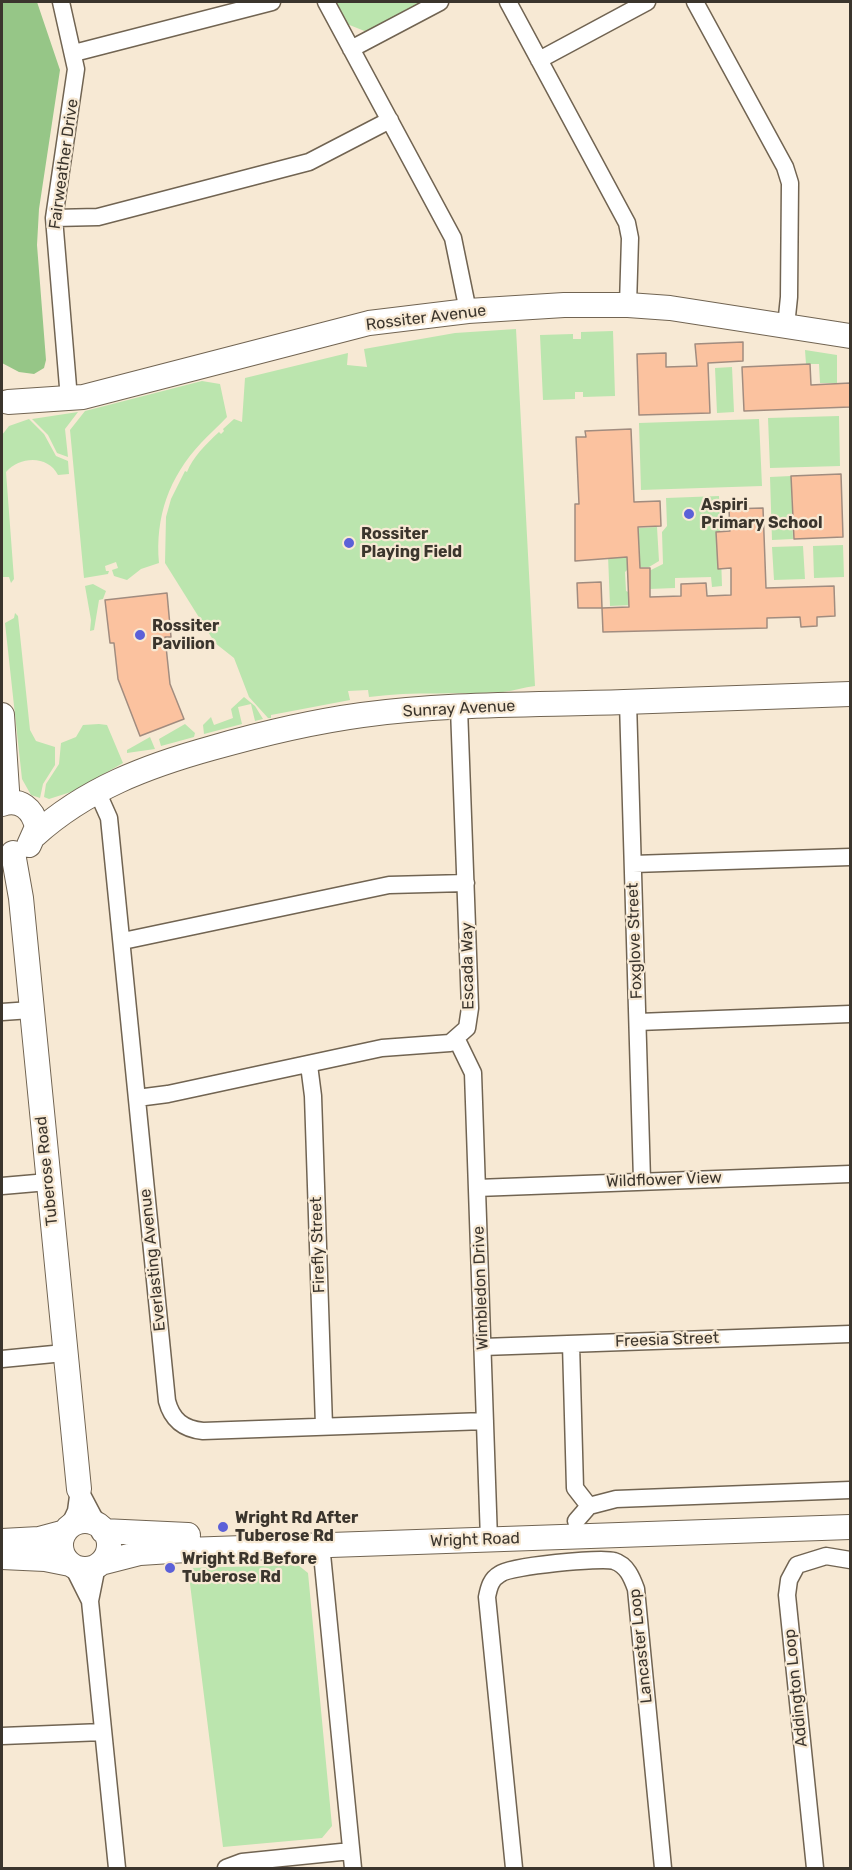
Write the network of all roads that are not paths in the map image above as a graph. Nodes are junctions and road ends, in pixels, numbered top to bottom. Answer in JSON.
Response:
{"nodes":[{"id":1,"x":61,"y":2,"type":"edge"},
{"id":2,"x":272,"y":2,"type":"edge"},
{"id":3,"x":326,"y":2,"type":"edge"},
{"id":4,"x":440,"y":2,"type":"edge"},
{"id":5,"x":508,"y":2,"type":"edge"},
{"id":6,"x":647,"y":2,"type":"edge"},
{"id":7,"x":695,"y":2,"type":"edge"},
{"id":8,"x":351,"y":49,"type":"junction"},
{"id":9,"x":74,"y":53,"type":"junction"},
{"id":10,"x":539,"y":60,"type":"junction"},
{"id":11,"x":390,"y":120,"type":"junction"},
{"id":12,"x":54,"y":218,"type":"junction"},
{"id":13,"x":628,"y":305,"type":"junction"},
{"id":14,"x":468,"y":311,"type":"junction"},
{"id":15,"x":786,"y":326,"type":"junction"},
{"id":16,"x":850,"y":336,"type":"edge"},
{"id":17,"x":69,"y":399,"type":"junction"},
{"id":18,"x":4,"y":400,"type":"edge"},
{"id":19,"x":850,"y":694,"type":"edge"},
{"id":20,"x":628,"y":702,"type":"junction"},
{"id":21,"x":459,"y":708,"type":"junction"},
{"id":22,"x":2,"y":715,"type":"edge"},
{"id":23,"x":89,"y":795,"type":"junction"},
{"id":24,"x":3,"y":803,"type":"edge"},
{"id":25,"x":31,"y":811,"type":"junction"},
{"id":26,"x":35,"y":835,"type":"junction"},
{"id":27,"x":7,"y":852,"type":"edge"},
{"id":28,"x":850,"y":857,"type":"edge"},
{"id":29,"x":633,"y":864,"type":"junction"},
{"id":30,"x":466,"y":883,"type":"junction"},
{"id":31,"x":123,"y":941,"type":"junction"},
{"id":32,"x":31,"y":1010,"type":"junction"},
{"id":33,"x":2,"y":1012,"type":"edge"},
{"id":34,"x":850,"y":1014,"type":"edge"},
{"id":35,"x":638,"y":1022,"type":"junction"},
{"id":36,"x":456,"y":1040,"type":"junction"},
{"id":37,"x":309,"y":1065,"type":"junction"},
{"id":38,"x":137,"y":1098,"type":"junction"},
{"id":39,"x":850,"y":1174,"type":"edge"},
{"id":40,"x":642,"y":1180,"type":"junction"},
{"id":41,"x":48,"y":1182,"type":"junction"},
{"id":42,"x":2,"y":1186,"type":"edge"},
{"id":43,"x":477,"y":1188,"type":"junction"},
{"id":44,"x":850,"y":1334,"type":"edge"},
{"id":45,"x":571,"y":1344,"type":"junction"},
{"id":46,"x":483,"y":1347,"type":"junction"},
{"id":47,"x":64,"y":1353,"type":"junction"},
{"id":48,"x":2,"y":1359,"type":"edge"},
{"id":49,"x":485,"y":1421,"type":"junction"},
{"id":50,"x":324,"y":1426,"type":"junction"},
{"id":51,"x":79,"y":1489,"type":"junction"},
{"id":52,"x":850,"y":1490,"type":"edge"},
{"id":53,"x":850,"y":1511,"type":"edge"},
{"id":54,"x":583,"y":1514,"type":"junction"},
{"id":55,"x":850,"y":1527,"type":"edge"},
{"id":56,"x":101,"y":1529,"type":"junction"},
{"id":57,"x":66,"y":1530,"type":"junction"},
{"id":58,"x":489,"y":1532,"type":"junction"},
{"id":59,"x":2,"y":1541,"type":"edge"},
{"id":60,"x":321,"y":1544,"type":"junction"},
{"id":61,"x":2,"y":1557,"type":"edge"},
{"id":62,"x":850,"y":1560,"type":"edge"},
{"id":63,"x":99,"y":1564,"type":"junction"},
{"id":64,"x":72,"y":1565,"type":"junction"},
{"id":65,"x":90,"y":1601,"type":"junction"},
{"id":66,"x":103,"y":1732,"type":"junction"},
{"id":67,"x":2,"y":1736,"type":"edge"},
{"id":68,"x":351,"y":1851,"type":"junction"},
{"id":69,"x":117,"y":1869,"type":"edge"},
{"id":70,"x":226,"y":1869,"type":"edge"},
{"id":71,"x":353,"y":1869,"type":"edge"},
{"id":72,"x":514,"y":1869,"type":"edge"},
{"id":73,"x":663,"y":1869,"type":"edge"},
{"id":74,"x":815,"y":1869,"type":"edge"}],
"edges":[{"from":1,"to":9,"type":"street","name":"Fairweather Drive"},
{"from":2,"to":9,"type":"street"},
{"from":3,"to":8,"type":"street"},
{"from":4,"to":8,"type":"street"},
{"from":5,"to":10,"type":"street"},
{"from":6,"to":10,"type":"street"},
{"from":7,"to":15,"type":"street"},
{"from":8,"to":11,"type":"street"},
{"from":9,"to":12,"type":"street","name":"Fairweather Drive"},
{"from":10,"to":13,"type":"street"},
{"from":11,"to":12,"type":"street"},
{"from":11,"to":14,"type":"street"},
{"from":12,"to":17,"type":"street","name":"Fairweather Drive"},
{"from":13,"to":14,"type":"street","name":"Rossiter Avenue"},
{"from":13,"to":15,"type":"street","name":"Rossiter Avenue"},
{"from":14,"to":17,"type":"street","name":"Rossiter Avenue"},
{"from":15,"to":16,"type":"street","name":"Rossiter Avenue"},
{"from":17,"to":18,"type":"street","name":"Rossiter Avenue"},
{"from":19,"to":20,"type":"street","name":"Sunray Avenue"},
{"from":20,"to":21,"type":"street","name":"Sunray Avenue"},
{"from":20,"to":29,"type":"street","name":"Foxglove Street"},
{"from":21,"to":23,"type":"street","name":"Sunray Avenue"},
{"from":21,"to":30,"type":"street","name":"Escada Way"},
{"from":22,"to":24,"type":"street"},
{"from":23,"to":25,"type":"street","name":"Sunray Avenue"},
{"from":23,"to":26,"type":"street","name":"Sunray Avenue"},
{"from":23,"to":31,"type":"street","name":"Everlasting Avenue"},
{"from":24,"to":25,"type":"street"},
{"from":25,"to":26,"type":"street"},
{"from":26,"to":27,"type":"street","name":"Sunray Avenue"},
{"from":27,"to":32,"type":"street","name":"Tuberose Road"},
{"from":28,"to":29,"type":"street"},
{"from":29,"to":35,"type":"street","name":"Foxglove Street"},
{"from":30,"to":31,"type":"street"},
{"from":30,"to":36,"type":"street","name":"Escada Way"},
{"from":31,"to":38,"type":"street","name":"Everlasting Avenue"},
{"from":32,"to":33,"type":"street"},
{"from":32,"to":41,"type":"street","name":"Tuberose Road"},
{"from":34,"to":35,"type":"street"},
{"from":35,"to":40,"type":"street","name":"Foxglove Street"},
{"from":36,"to":37,"type":"street"},
{"from":36,"to":43,"type":"street","name":"Wimbledon Drive"},
{"from":37,"to":38,"type":"street"},
{"from":37,"to":50,"type":"street","name":"Firefly Street"},
{"from":38,"to":50,"type":"street","name":"Everlasting Avenue"},
{"from":39,"to":40,"type":"street","name":"Wildflower View"},
{"from":40,"to":43,"type":"street","name":"Wildflower View"},
{"from":41,"to":42,"type":"street"},
{"from":41,"to":47,"type":"street","name":"Tuberose Road"},
{"from":43,"to":46,"type":"street","name":"Wimbledon Drive"},
{"from":44,"to":45,"type":"street","name":"Freesia Street"},
{"from":45,"to":46,"type":"street","name":"Freesia Street"},
{"from":45,"to":54,"type":"street"},
{"from":46,"to":49,"type":"street","name":"Wimbledon Drive"},
{"from":47,"to":48,"type":"street"},
{"from":47,"to":51,"type":"street","name":"Tuberose Road"},
{"from":49,"to":50,"type":"street","name":"Everlasting Avenue"},
{"from":49,"to":58,"type":"street","name":"Wimbledon Drive"},
{"from":51,"to":56,"type":"street","name":"Tuberose Road"},
{"from":51,"to":57,"type":"street","name":"Tuberose Road"},
{"from":52,"to":54,"type":"street"},
{"from":53,"to":54,"type":"street","name":"Wright Road"},
{"from":54,"to":58,"type":"street","name":"Wright Road"},
{"from":55,"to":58,"type":"street","name":"Wright Road"},
{"from":56,"to":57,"type":"street"},
{"from":56,"to":58,"type":"street","name":"Wright Road"},
{"from":56,"to":63,"type":"street"},
{"from":57,"to":59,"type":"street"},
{"from":57,"to":64,"type":"street"},
{"from":58,"to":60,"type":"street","name":"Wright Road"},
{"from":60,"to":63,"type":"street","name":"Wright Road"},
{"from":60,"to":68,"type":"street"},
{"from":61,"to":64,"type":"street"},
{"from":62,"to":74,"type":"street","name":"Addington Loop"},
{"from":63,"to":64,"type":"street"},
{"from":63,"to":65,"type":"street"},
{"from":64,"to":65,"type":"street"},
{"from":65,"to":66,"type":"street"},
{"from":66,"to":67,"type":"street"},
{"from":66,"to":69,"type":"street"},
{"from":68,"to":70,"type":"street"},
{"from":68,"to":71,"type":"street"},
{"from":72,"to":73,"type":"street","name":"Lancaster Loop"}]}
